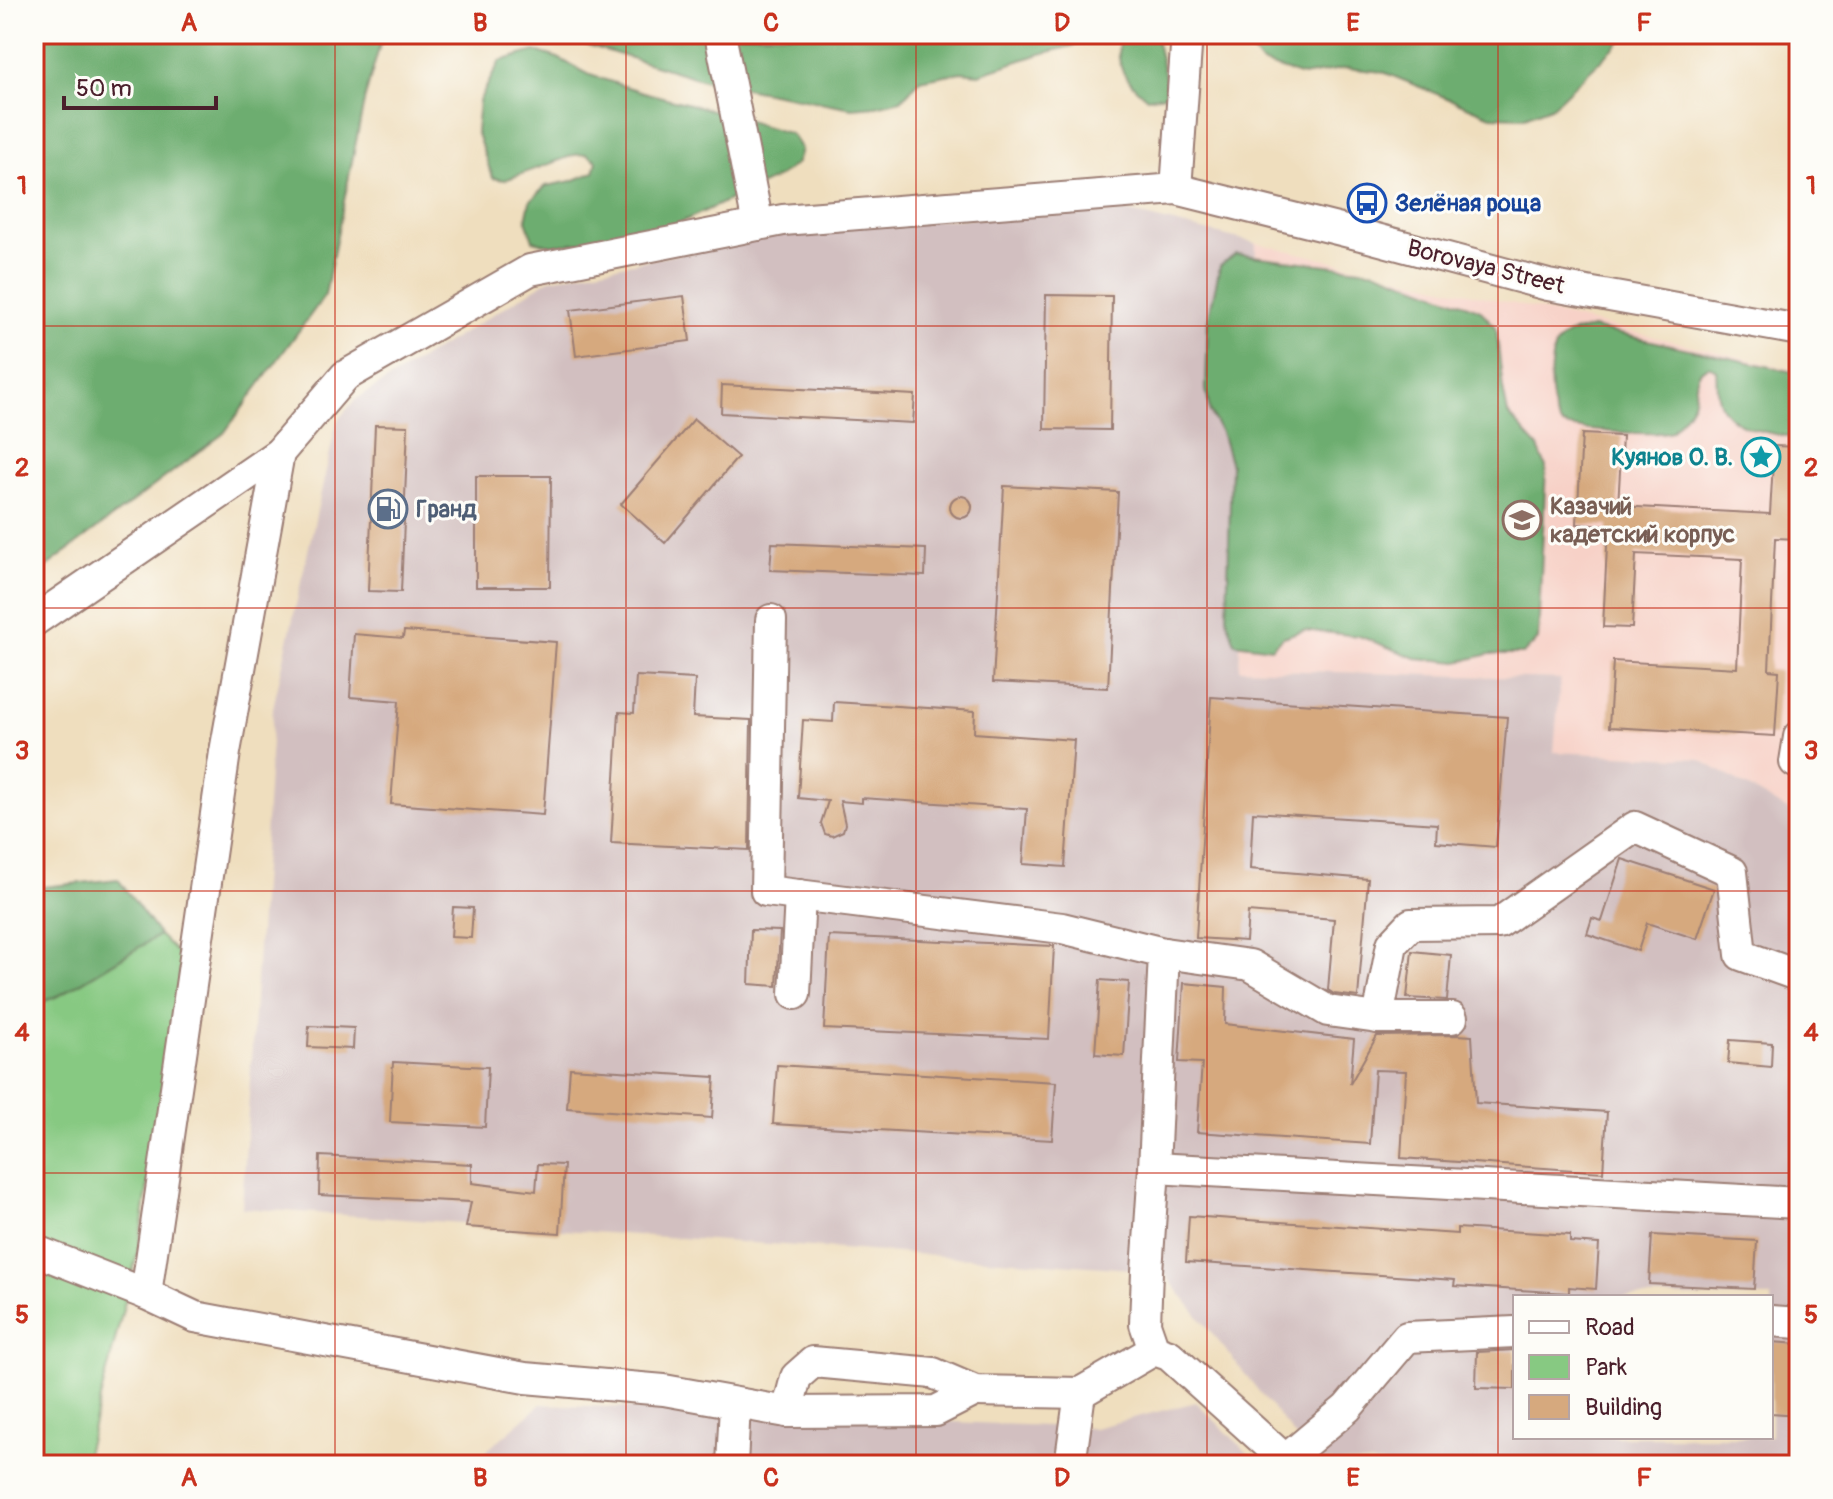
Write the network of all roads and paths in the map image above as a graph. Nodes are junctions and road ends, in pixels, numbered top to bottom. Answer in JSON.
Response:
{"nodes":[{"id":1,"x":720,"y":34,"type":"edge"},
{"id":2,"x":1187,"y":34,"type":"edge"},
{"id":3,"x":1176,"y":189,"type":"junction"},
{"id":4,"x":758,"y":225,"type":"junction"},
{"id":5,"x":1799,"y":330,"type":"edge"},
{"id":6,"x":279,"y":453,"type":"junction"},
{"id":7,"x":771,"y":620,"type":"dead end"},
{"id":8,"x":34,"y":621,"type":"edge"},
{"id":9,"x":800,"y":895,"type":"junction"},
{"id":10,"x":1164,"y":953,"type":"junction"},
{"id":11,"x":1799,"y":976,"type":"edge"},
{"id":12,"x":795,"y":994,"type":"dead end"},
{"id":13,"x":1378,"y":1018,"type":"junction"},
{"id":14,"x":1452,"y":1018,"type":"dead end"},
{"id":15,"x":1154,"y":1168,"type":"junction"},
{"id":16,"x":1799,"y":1203,"type":"edge"},
{"id":17,"x":34,"y":1250,"type":"edge"},
{"id":18,"x":146,"y":1294,"type":"junction"},
{"id":19,"x":1773,"y":1321,"type":"edge"},
{"id":20,"x":1799,"y":1323,"type":"edge"},
{"id":21,"x":1513,"y":1332,"type":"edge"},
{"id":22,"x":1154,"y":1350,"type":"junction"},
{"id":23,"x":975,"y":1391,"type":"junction"},
{"id":24,"x":1080,"y":1393,"type":"junction"},
{"id":25,"x":735,"y":1404,"type":"junction"},
{"id":26,"x":787,"y":1412,"type":"junction"},
{"id":27,"x":1284,"y":1463,"type":"edge"},
{"id":28,"x":732,"y":1465,"type":"edge"},
{"id":29,"x":1070,"y":1465,"type":"edge"}],
"edges":[{"from":1,"to":4,"type":"street"},
{"from":2,"to":3,"type":"street"},
{"from":3,"to":4,"type":"street","name":"Borovaya Street"},
{"from":3,"to":5,"type":"street","name":"Borovaya Street"},
{"from":4,"to":6,"type":"street","name":"Borovaya Street"},
{"from":6,"to":8,"type":"street","name":"Borovaya Street"},
{"from":6,"to":18,"type":"street"},
{"from":7,"to":9,"type":"street"},
{"from":9,"to":10,"type":"street"},
{"from":9,"to":12,"type":"street"},
{"from":10,"to":13,"type":"street"},
{"from":10,"to":15,"type":"street"},
{"from":11,"to":13,"type":"street"},
{"from":13,"to":14,"type":"street"},
{"from":15,"to":16,"type":"street"},
{"from":15,"to":22,"type":"street"},
{"from":17,"to":18,"type":"street"},
{"from":18,"to":25,"type":"street"},
{"from":19,"to":20,"type":"street"},
{"from":21,"to":27,"type":"street"},
{"from":22,"to":24,"type":"street"},
{"from":22,"to":27,"type":"street"},
{"from":23,"to":24,"type":"street"},
{"from":23,"to":26,"type":"street"},
{"from":23,"to":26,"type":"street"},
{"from":24,"to":29,"type":"street"},
{"from":25,"to":26,"type":"street"},
{"from":25,"to":28,"type":"street"}]}
